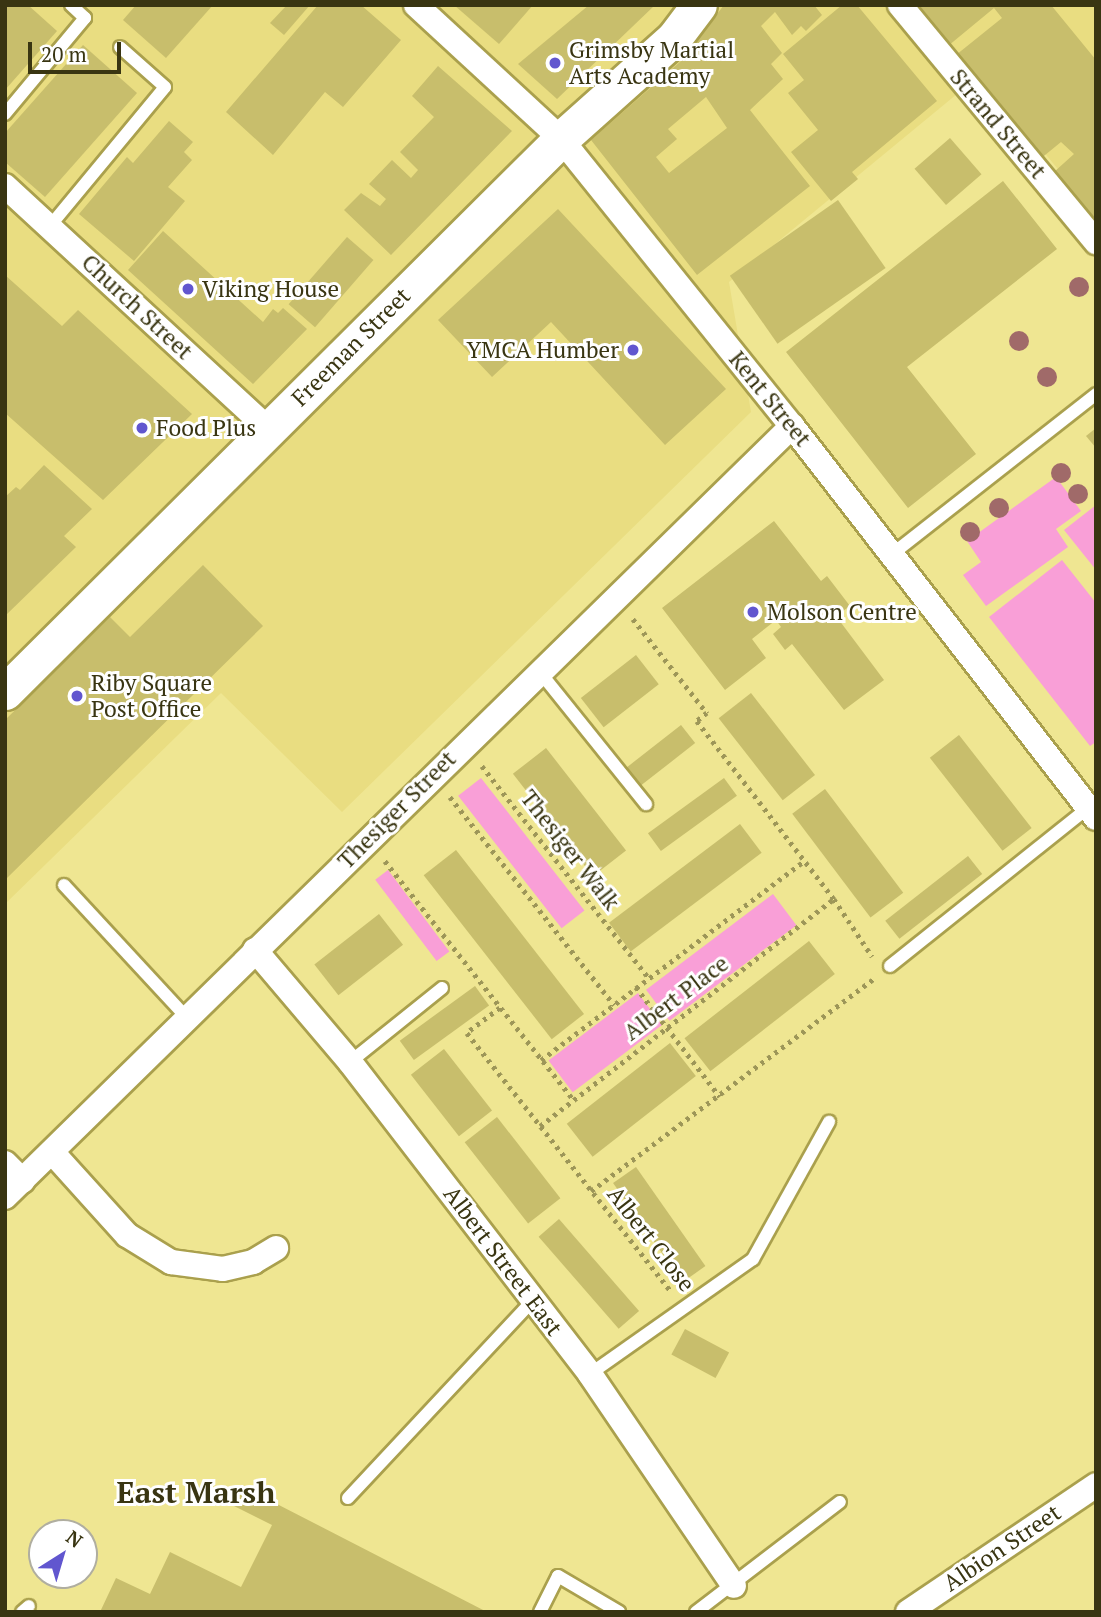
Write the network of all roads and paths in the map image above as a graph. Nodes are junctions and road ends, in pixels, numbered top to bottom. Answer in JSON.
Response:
{"nodes":[{"id":1,"x":71,"y":5,"type":"edge"},
{"id":2,"x":416,"y":5,"type":"edge"},
{"id":3,"x":699,"y":5,"type":"edge"},
{"id":4,"x":900,"y":5,"type":"edge"},
{"id":5,"x":120,"y":47,"type":"dead end"},
{"id":6,"x":5,"y":114,"type":"edge"},
{"id":7,"x":561,"y":139,"type":"junction"},
{"id":8,"x":5,"y":186,"type":"edge"},
{"id":9,"x":50,"y":226,"type":"junction"},
{"id":10,"x":1096,"y":242,"type":"edge"},
{"id":11,"x":1096,"y":394,"type":"edge"},
{"id":12,"x":792,"y":426,"type":"junction"},
{"id":13,"x":268,"y":429,"type":"junction"},
{"id":14,"x":891,"y":555,"type":"junction"},
{"id":15,"x":615,"y":597,"type":"junction"},
{"id":16,"x":538,"y":670,"type":"junction"},
{"id":17,"x":7,"y":685,"type":"edge"},
{"id":18,"x":464,"y":744,"type":"junction"},
{"id":19,"x":433,"y":775,"type":"junction"},
{"id":20,"x":646,"y":804,"type":"dead end"},
{"id":21,"x":1092,"y":813,"type":"edge"},
{"id":22,"x":368,"y":839,"type":"junction"},
{"id":23,"x":805,"y":860,"type":"junction"},
{"id":24,"x":64,"y":885,"type":"dead end"},
{"id":25,"x":834,"y":899,"type":"junction"},
{"id":26,"x":255,"y":950,"type":"junction"},
{"id":27,"x":886,"y":969,"type":"junction"},
{"id":28,"x":648,"y":977,"type":"junction"},
{"id":29,"x":636,"y":987,"type":"junction"},
{"id":30,"x":442,"y":988,"type":"dead end"},
{"id":31,"x":614,"y":1005,"type":"junction"},
{"id":32,"x":500,"y":1008,"type":"junction"},
{"id":33,"x":187,"y":1018,"type":"junction"},
{"id":34,"x":668,"y":1026,"type":"junction"},
{"id":35,"x":541,"y":1060,"type":"junction"},
{"id":36,"x":350,"y":1062,"type":"junction"},
{"id":37,"x":720,"y":1097,"type":"junction"},
{"id":38,"x":573,"y":1099,"type":"junction"},
{"id":39,"x":829,"y":1122,"type":"dead end"},
{"id":40,"x":540,"y":1126,"type":"junction"},
{"id":41,"x":52,"y":1153,"type":"junction"},
{"id":42,"x":5,"y":1163,"type":"edge"},
{"id":43,"x":14,"y":1189,"type":"edge"},
{"id":44,"x":591,"y":1191,"type":"junction"},
{"id":45,"x":276,"y":1248,"type":"dead end"},
{"id":46,"x":533,"y":1300,"type":"junction"},
{"id":47,"x":683,"y":1308,"type":"junction"},
{"id":48,"x":590,"y":1374,"type":"junction"},
{"id":49,"x":1096,"y":1485,"type":"edge"},
{"id":50,"x":348,"y":1498,"type":"dead end"},
{"id":51,"x":840,"y":1502,"type":"dead end"},
{"id":52,"x":734,"y":1586,"type":"junction"},
{"id":53,"x":540,"y":1612,"type":"edge"},
{"id":54,"x":619,"y":1612,"type":"edge"},
{"id":55,"x":696,"y":1612,"type":"edge"},
{"id":56,"x":908,"y":1612,"type":"edge"}],
"edges":[{"from":1,"to":6,"type":"lane"},
{"from":2,"to":7,"type":"street","name":"Kent Street"},
{"from":3,"to":7,"type":"main road","name":"Freeman Street"},
{"from":4,"to":10,"type":"street","name":"Strand Street"},
{"from":5,"to":9,"type":"lane"},
{"from":7,"to":12,"type":"street","name":"Kent Street"},
{"from":7,"to":13,"type":"main road","name":"Freeman Street"},
{"from":8,"to":9,"type":"street","name":"Church Street"},
{"from":9,"to":13,"type":"street","name":"Church Street"},
{"from":11,"to":14,"type":"lane"},
{"from":12,"to":14,"type":"street","name":"Kent Street"},
{"from":12,"to":15,"type":"street","name":"Thesiger Street"},
{"from":13,"to":17,"type":"main road","name":"Freeman Street"},
{"from":14,"to":21,"type":"street","name":"Kent Street"},
{"from":15,"to":16,"type":"street","name":"Thesiger Street"},
{"from":15,"to":23,"type":"path"},
{"from":16,"to":18,"type":"street","name":"Thesiger Street"},
{"from":16,"to":20,"type":"lane"},
{"from":18,"to":19,"type":"street","name":"Thesiger Street"},
{"from":18,"to":28,"type":"path","name":"Thesiger Walk"},
{"from":19,"to":22,"type":"street","name":"Thesiger Street"},
{"from":19,"to":31,"type":"path"},
{"from":21,"to":27,"type":"lane"},
{"from":22,"to":26,"type":"street","name":"Thesiger Street"},
{"from":22,"to":32,"type":"path"},
{"from":23,"to":25,"type":"path"},
{"from":23,"to":28,"type":"path","name":"Albert Place"},
{"from":24,"to":33,"type":"lane"},
{"from":25,"to":27,"type":"path"},
{"from":25,"to":34,"type":"path","name":"Albert Place"},
{"from":26,"to":33,"type":"street","name":"Thesiger Street"},
{"from":26,"to":36,"type":"street","name":"Albert Street East"},
{"from":27,"to":37,"type":"path"},
{"from":28,"to":29,"type":"path","name":"Albert Place"},
{"from":29,"to":31,"type":"path","name":"Albert Place"},
{"from":29,"to":34,"type":"path"},
{"from":30,"to":36,"type":"lane"},
{"from":31,"to":35,"type":"path","name":"Albert Place"},
{"from":32,"to":35,"type":"path"},
{"from":32,"to":40,"type":"path"},
{"from":33,"to":41,"type":"street","name":"Thesiger Street"},
{"from":34,"to":37,"type":"path"},
{"from":34,"to":38,"type":"path","name":"Albert Place"},
{"from":35,"to":38,"type":"path"},
{"from":36,"to":46,"type":"street","name":"Albert Street East"},
{"from":37,"to":44,"type":"path"},
{"from":38,"to":40,"type":"path","name":"Albert Place"},
{"from":39,"to":47,"type":"lane"},
{"from":40,"to":44,"type":"path"},
{"from":41,"to":43,"type":"street","name":"Thesiger Street"},
{"from":41,"to":45,"type":"street"},
{"from":42,"to":43,"type":"street"},
{"from":44,"to":47,"type":"path","name":"Albert Close"},
{"from":46,"to":48,"type":"street","name":"Albert Street East"},
{"from":46,"to":50,"type":"lane"},
{"from":47,"to":48,"type":"lane"},
{"from":48,"to":52,"type":"street","name":"Albert Street East"},
{"from":49,"to":56,"type":"street","name":"Albion Street"},
{"from":51,"to":52,"type":"lane"},
{"from":52,"to":55,"type":"lane"},
{"from":53,"to":54,"type":"lane"}]}
